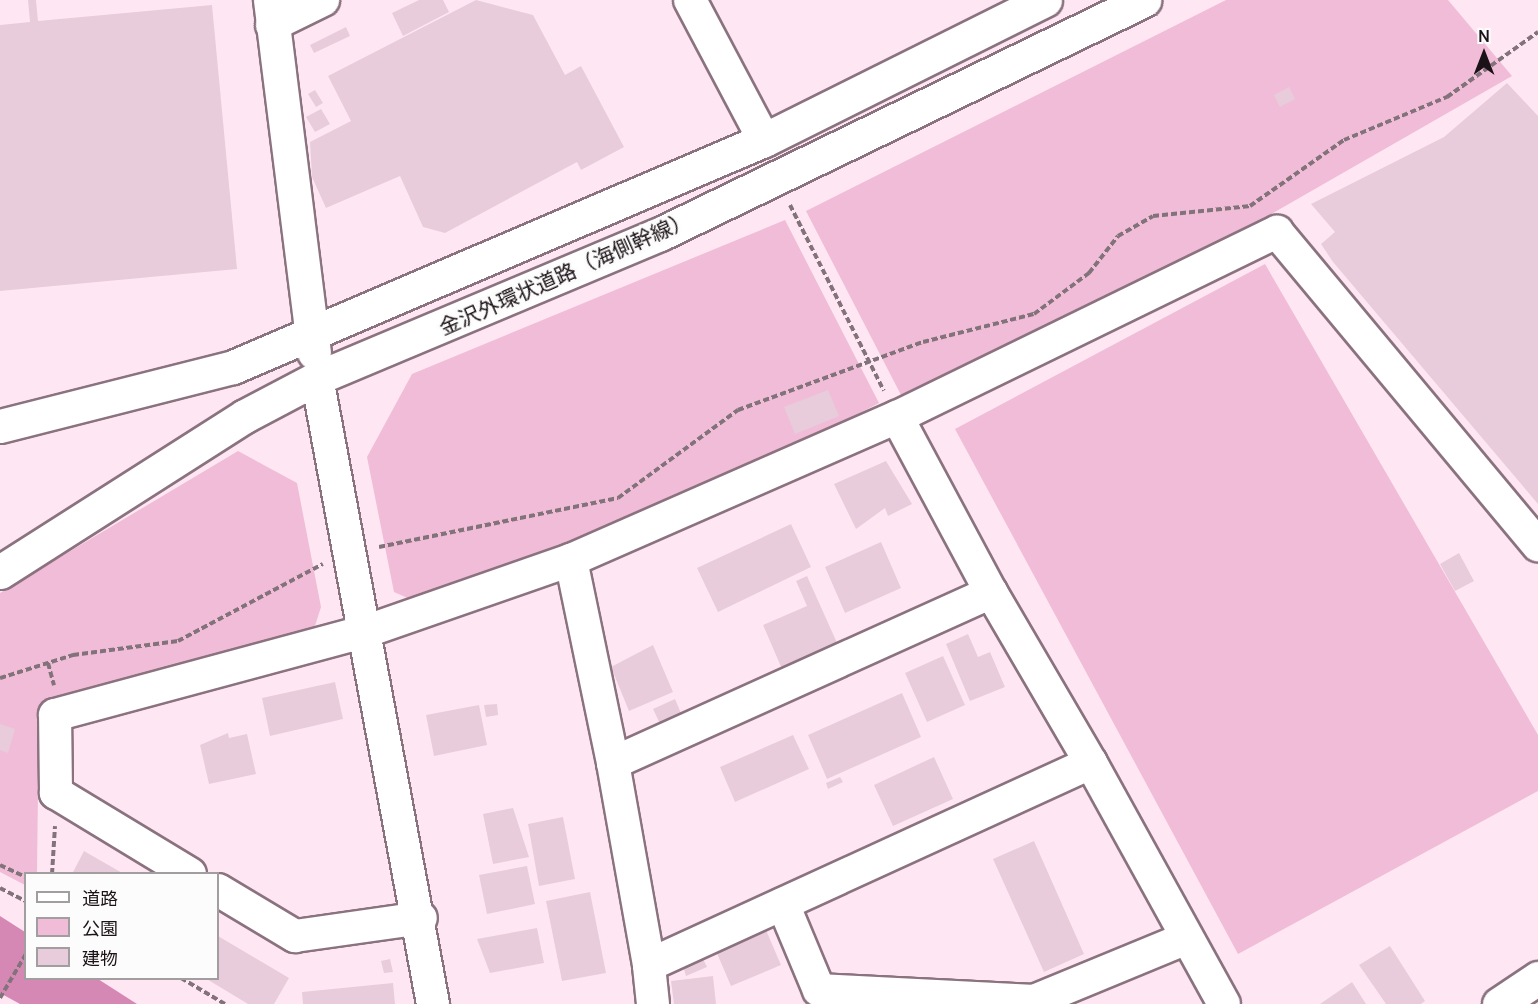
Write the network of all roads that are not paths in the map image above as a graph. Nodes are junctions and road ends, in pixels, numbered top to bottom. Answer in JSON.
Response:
{"nodes":[{"id":1,"x":323,"y":0,"type":"edge"},
{"id":2,"x":690,"y":0,"type":"edge"},
{"id":3,"x":1045,"y":0,"type":"edge"},
{"id":4,"x":1144,"y":0,"type":"edge"},
{"id":5,"x":271,"y":13,"type":"edge"},
{"id":6,"x":764,"y":140,"type":"junction"},
{"id":7,"x":312,"y":332,"type":"junction"},
{"id":8,"x":317,"y":378,"type":"junction"},
{"id":9,"x":897,"y":417,"type":"junction"},
{"id":10,"x":0,"y":426,"type":"edge"},
{"id":11,"x":1538,"y":545,"type":"edge"},
{"id":12,"x":571,"y":560,"type":"junction"},
{"id":13,"x":0,"y":572,"type":"edge"},
{"id":14,"x":991,"y":592,"type":"junction"},
{"id":15,"x":368,"y":631,"type":"junction"},
{"id":16,"x":613,"y":763,"type":"junction"},
{"id":17,"x":1091,"y":763,"type":"junction"},
{"id":18,"x":188,"y":872,"type":"edge"},
{"id":19,"x":219,"y":891,"type":"edge"},
{"id":20,"x":783,"y":904,"type":"junction"},
{"id":21,"x":421,"y":918,"type":"junction"},
{"id":22,"x":1187,"y":938,"type":"junction"},
{"id":23,"x":649,"y":965,"type":"junction"},
{"id":24,"x":1538,"y":978,"type":"edge"},
{"id":25,"x":433,"y":1004,"type":"edge"},
{"id":26,"x":653,"y":1004,"type":"edge"},
{"id":27,"x":1224,"y":1004,"type":"edge"},
{"id":28,"x":1499,"y":1004,"type":"edge"}],
"edges":[{"from":1,"to":5,"type":"street"},
{"from":2,"to":6,"type":"street"},
{"from":3,"to":6,"type":"street","name":"金沢外環状道路（海側幹線）"},
{"from":4,"to":8,"type":"street","name":"金沢外環状道路（海側幹線）"},
{"from":5,"to":7,"type":"street"},
{"from":6,"to":7,"type":"street","name":"金沢外環状道路（海側幹線）"},
{"from":7,"to":8,"type":"street"},
{"from":7,"to":10,"type":"street","name":"金沢外環状道路（海側幹線）"},
{"from":8,"to":13,"type":"street","name":"金沢外環状道路（海側幹線）"},
{"from":8,"to":15,"type":"street"},
{"from":9,"to":11,"type":"street"},
{"from":9,"to":12,"type":"street"},
{"from":9,"to":14,"type":"street"},
{"from":12,"to":15,"type":"street"},
{"from":12,"to":16,"type":"street"},
{"from":14,"to":16,"type":"street"},
{"from":14,"to":17,"type":"street"},
{"from":15,"to":18,"type":"street"},
{"from":15,"to":21,"type":"street"},
{"from":16,"to":23,"type":"street"},
{"from":17,"to":20,"type":"street"},
{"from":17,"to":22,"type":"street"},
{"from":19,"to":21,"type":"street"},
{"from":20,"to":22,"type":"street"},
{"from":20,"to":23,"type":"street"},
{"from":21,"to":25,"type":"street"},
{"from":22,"to":27,"type":"street"},
{"from":23,"to":26,"type":"street"},
{"from":24,"to":28,"type":"street"}]}
